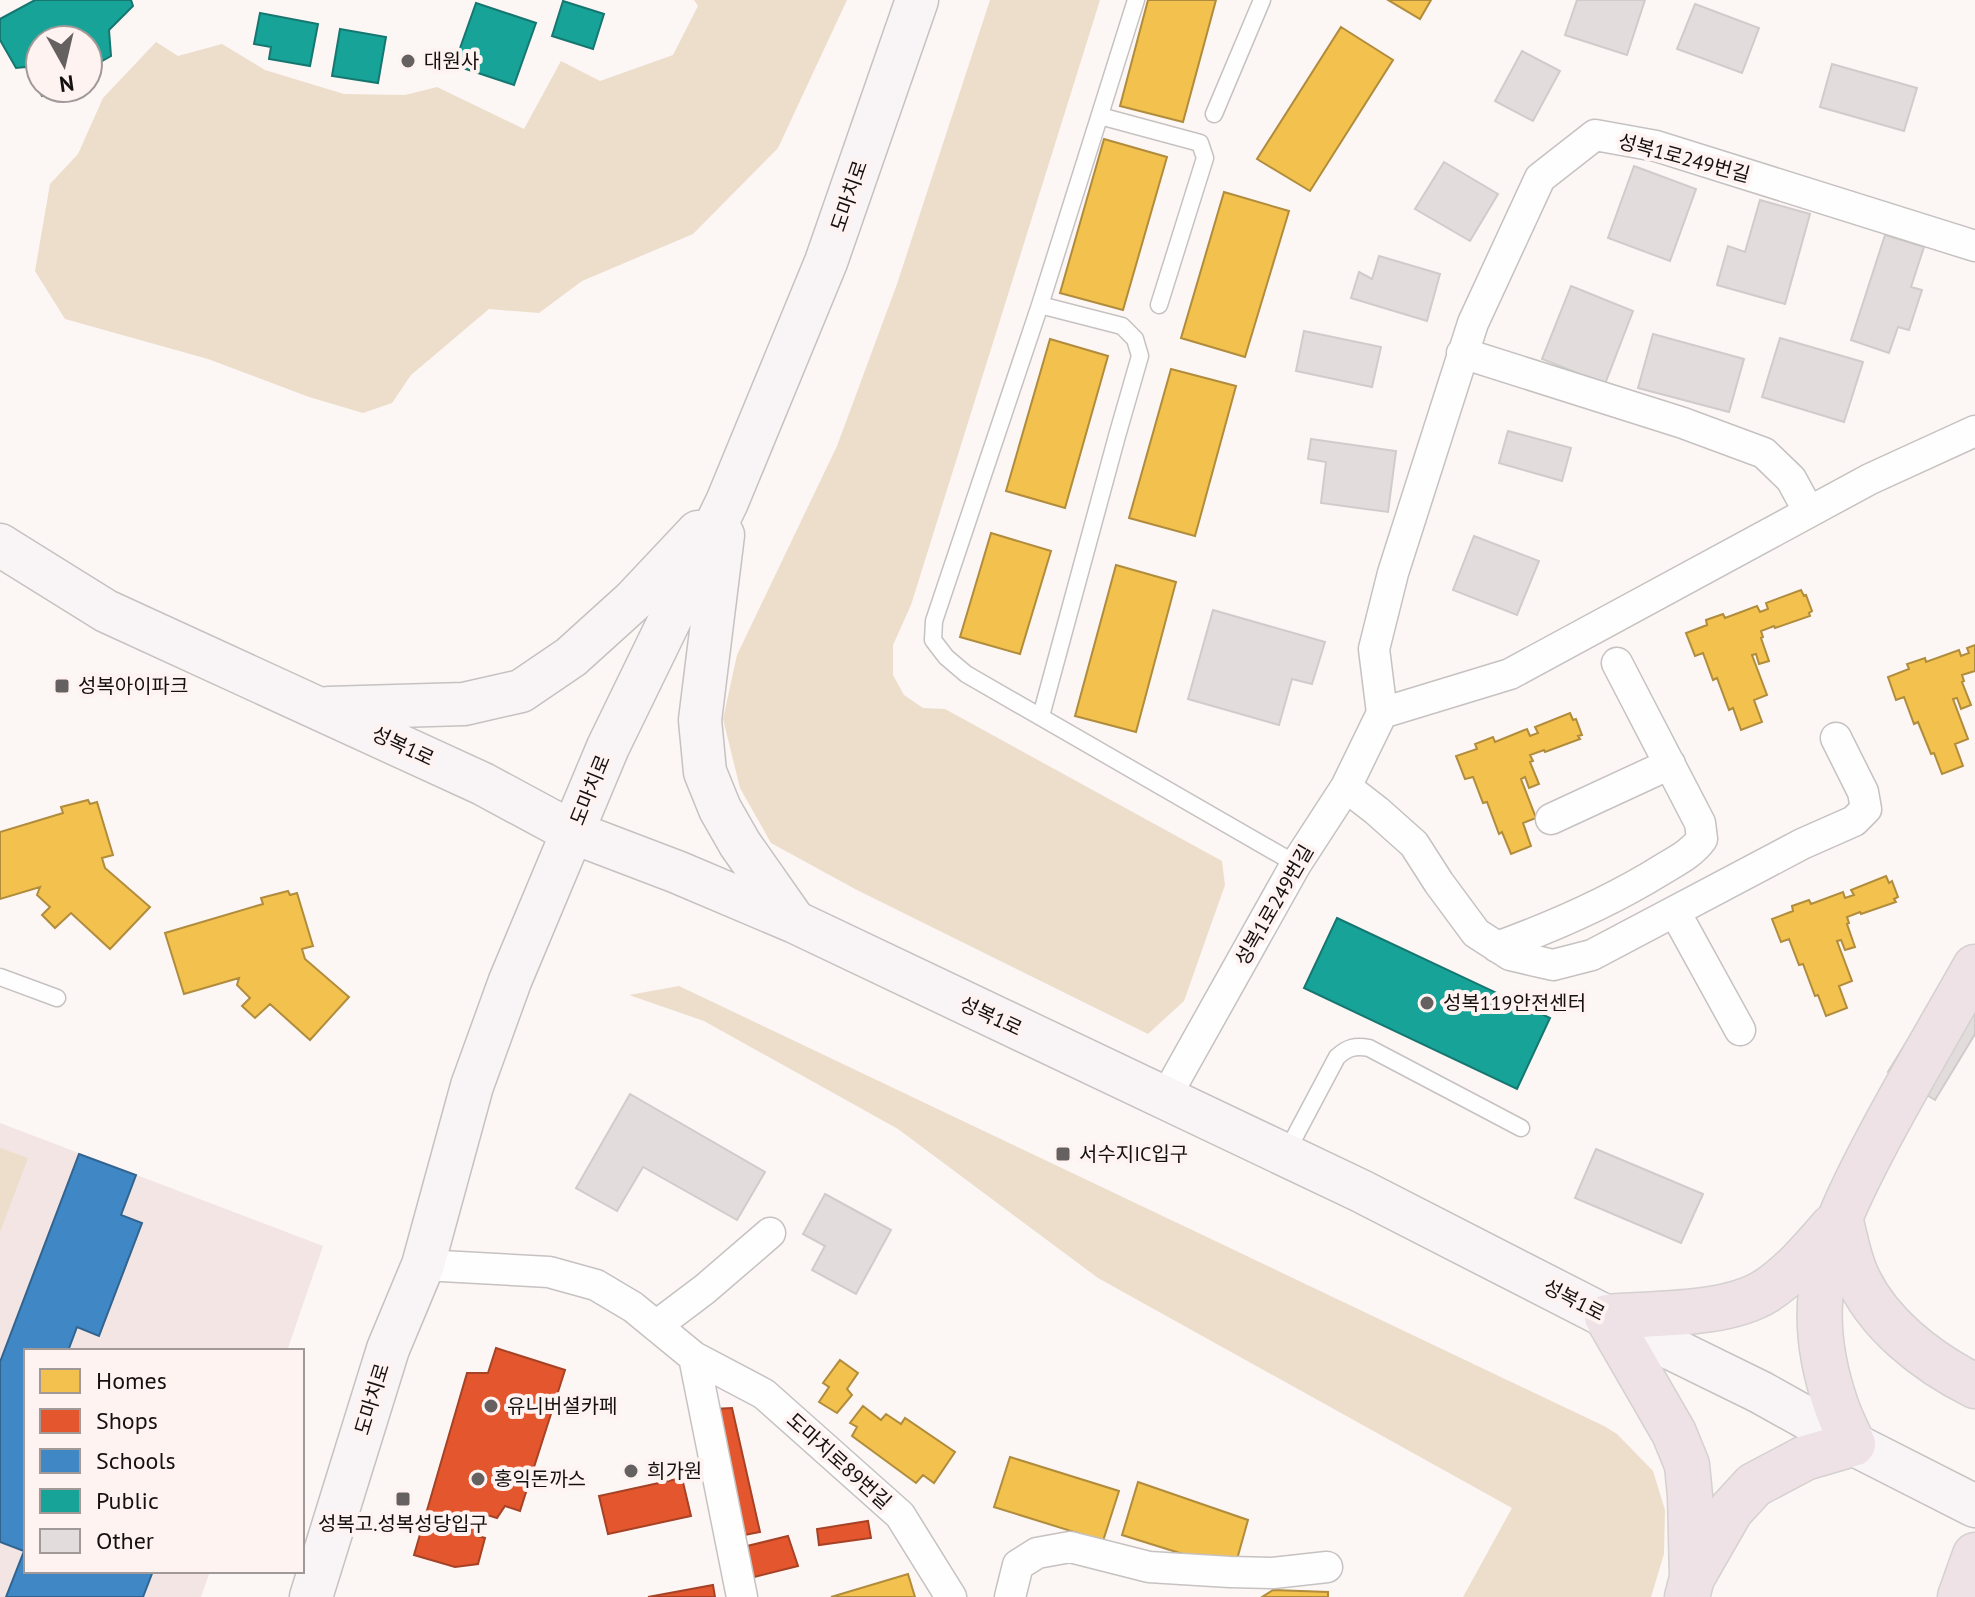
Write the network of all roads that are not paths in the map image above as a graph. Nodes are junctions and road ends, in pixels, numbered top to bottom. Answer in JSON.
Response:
{"nodes":[{"id":1,"x":917,"y":0,"type":"edge"},
{"id":2,"x":1136,"y":0,"type":"edge"},
{"id":3,"x":1262,"y":0,"type":"edge"},
{"id":4,"x":1214,"y":114,"type":"dead end"},
{"id":5,"x":1100,"y":116,"type":"junction"},
{"id":6,"x":1975,"y":246,"type":"edge"},
{"id":7,"x":1040,"y":305,"type":"junction"},
{"id":8,"x":1159,"y":305,"type":"dead end"},
{"id":9,"x":1462,"y":353,"type":"junction"},
{"id":10,"x":1975,"y":431,"type":"edge"},
{"id":11,"x":727,"y":502,"type":"junction"},
{"id":12,"x":1809,"y":512,"type":"junction"},
{"id":13,"x":0,"y":545,"type":"edge"},
{"id":14,"x":1617,"y":663,"type":"dead end"},
{"id":15,"x":320,"y":708,"type":"junction"},
{"id":16,"x":1382,"y":713,"type":"junction"},
{"id":17,"x":1041,"y":716,"type":"junction"},
{"id":18,"x":1836,"y":738,"type":"dead end"},
{"id":19,"x":1670,"y":764,"type":"junction"},
{"id":20,"x":1346,"y":787,"type":"junction"},
{"id":21,"x":1551,"y":819,"type":"dead end"},
{"id":22,"x":572,"y":832,"type":"junction"},
{"id":23,"x":1296,"y":864,"type":"junction"},
{"id":24,"x":1675,"y":912,"type":"junction"},
{"id":25,"x":795,"y":922,"type":"junction"},
{"id":26,"x":1497,"y":947,"type":"junction"},
{"id":27,"x":1975,"y":967,"type":"edge"},
{"id":28,"x":0,"y":977,"type":"edge"},
{"id":29,"x":57,"y":998,"type":"dead end"},
{"id":30,"x":1740,"y":1030,"type":"dead end"},
{"id":31,"x":1165,"y":1098,"type":"junction"},
{"id":32,"x":1521,"y":1128,"type":"dead end"},
{"id":33,"x":1284,"y":1155,"type":"junction"},
{"id":34,"x":1840,"y":1218,"type":"junction"},
{"id":35,"x":770,"y":1233,"type":"dead end"},
{"id":36,"x":423,"y":1265,"type":"junction"},
{"id":37,"x":1607,"y":1317,"type":"junction"},
{"id":38,"x":656,"y":1326,"type":"junction"},
{"id":39,"x":694,"y":1357,"type":"junction"},
{"id":40,"x":1975,"y":1386,"type":"edge"},
{"id":41,"x":1853,"y":1444,"type":"junction"},
{"id":42,"x":1975,"y":1506,"type":"edge"},
{"id":43,"x":1975,"y":1555,"type":"edge"},
{"id":44,"x":1327,"y":1567,"type":"dead end"},
{"id":45,"x":1690,"y":1587,"type":"edge"},
{"id":46,"x":311,"y":1597,"type":"edge"},
{"id":47,"x":742,"y":1597,"type":"edge"},
{"id":48,"x":951,"y":1597,"type":"edge"},
{"id":49,"x":1010,"y":1597,"type":"edge"},
{"id":50,"x":1960,"y":1597,"type":"edge"}],
"edges":[{"from":1,"to":11,"type":"main road","name":"도마치로"},
{"from":2,"to":5,"type":"lane"},
{"from":3,"to":4,"type":"lane"},
{"from":5,"to":7,"type":"lane"},
{"from":5,"to":8,"type":"lane"},
{"from":6,"to":9,"type":"street","name":"성복1로249번길"},
{"from":7,"to":17,"type":"lane"},
{"from":7,"to":17,"type":"lane"},
{"from":9,"to":12,"type":"street"},
{"from":9,"to":16,"type":"street","name":"성복1로249번길"},
{"from":10,"to":12,"type":"street"},
{"from":11,"to":15,"type":"main road"},
{"from":11,"to":22,"type":"main road","name":"도마치로"},
{"from":11,"to":25,"type":"main road"},
{"from":12,"to":16,"type":"street"},
{"from":13,"to":15,"type":"main road","name":"성복1로"},
{"from":14,"to":19,"type":"street"},
{"from":15,"to":22,"type":"main road","name":"성복1로"},
{"from":16,"to":20,"type":"street","name":"성복1로249번길"},
{"from":17,"to":23,"type":"lane"},
{"from":18,"to":24,"type":"street"},
{"from":19,"to":21,"type":"street"},
{"from":19,"to":26,"type":"street"},
{"from":20,"to":23,"type":"street","name":"성복1로249번길"},
{"from":20,"to":26,"type":"street"},
{"from":22,"to":25,"type":"main road","name":"성복1로"},
{"from":22,"to":36,"type":"main road","name":"도마치로"},
{"from":23,"to":31,"type":"street","name":"성복1로249번길"},
{"from":24,"to":26,"type":"street"},
{"from":24,"to":30,"type":"street"},
{"from":25,"to":31,"type":"main road","name":"성복1로"},
{"from":27,"to":34,"type":"highway"},
{"from":28,"to":29,"type":"lane"},
{"from":31,"to":33,"type":"main road","name":"성복1로"},
{"from":32,"to":33,"type":"lane"},
{"from":33,"to":37,"type":"main road","name":"성복1로"},
{"from":34,"to":37,"type":"highway"},
{"from":34,"to":40,"type":"highway"},
{"from":34,"to":41,"type":"highway"},
{"from":35,"to":38,"type":"street"},
{"from":36,"to":38,"type":"street","name":"도마치로89번길"},
{"from":36,"to":46,"type":"main road","name":"도마치로"},
{"from":37,"to":41,"type":"main road","name":"성복1로"},
{"from":37,"to":45,"type":"highway"},
{"from":38,"to":39,"type":"street","name":"도마치로89번길"},
{"from":39,"to":47,"type":"street"},
{"from":39,"to":48,"type":"street","name":"도마치로89번길"},
{"from":41,"to":42,"type":"main road","name":"성복1로"},
{"from":41,"to":45,"type":"highway"},
{"from":43,"to":50,"type":"highway"},
{"from":44,"to":49,"type":"street"}]}
